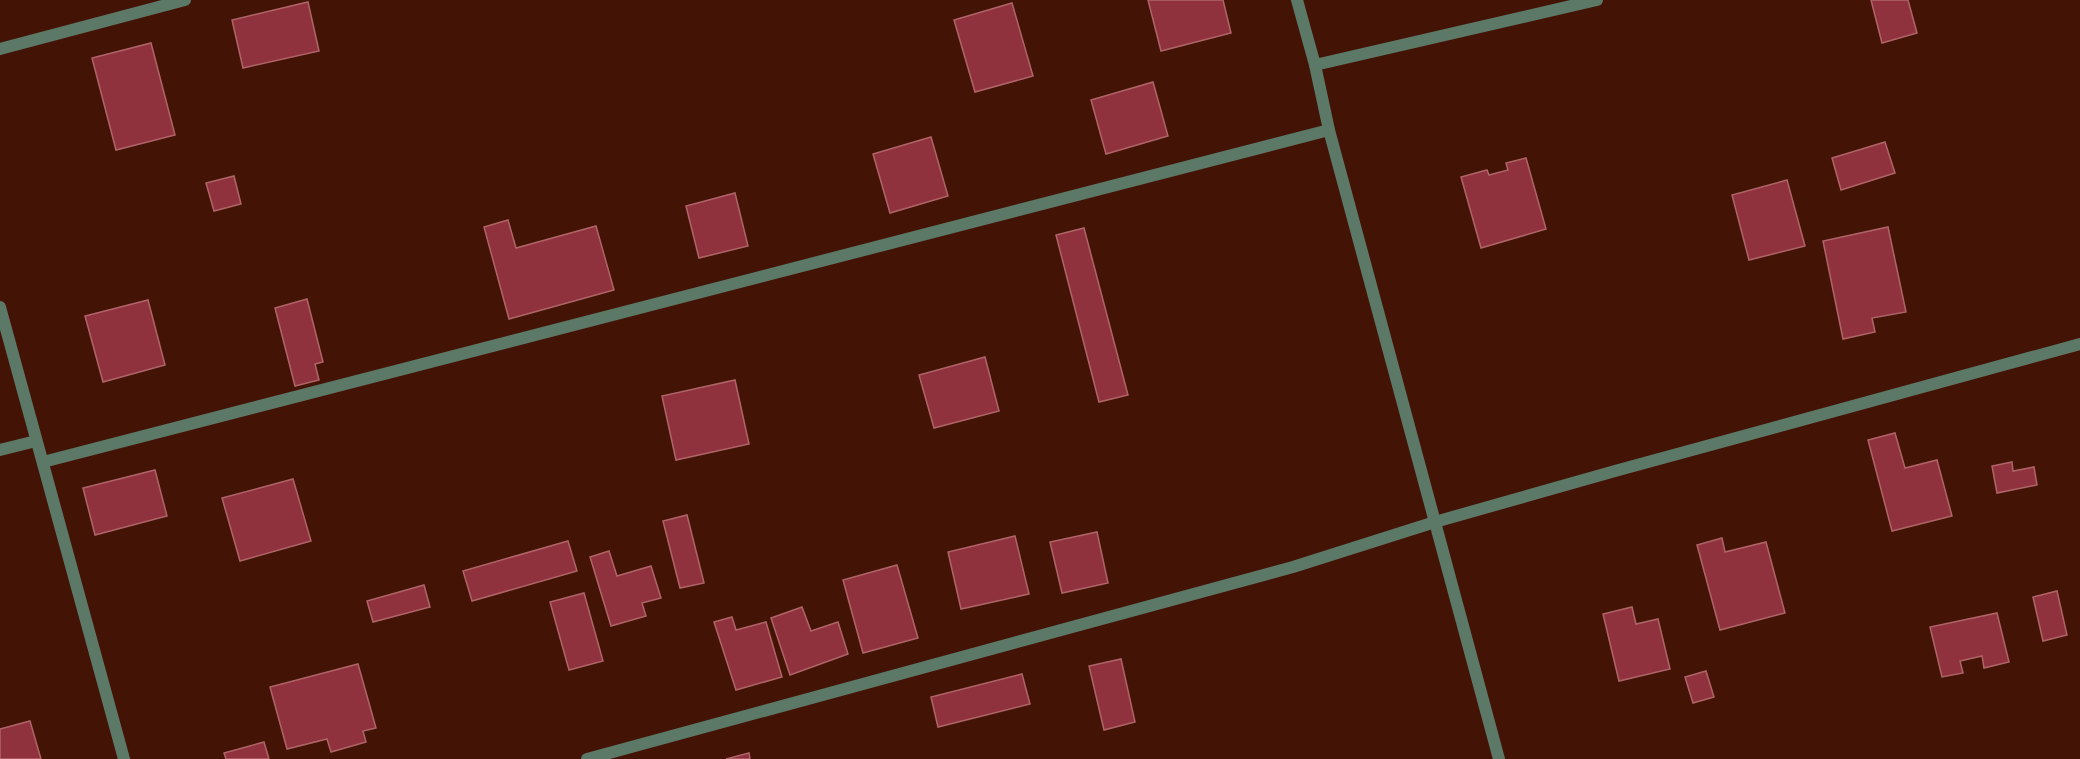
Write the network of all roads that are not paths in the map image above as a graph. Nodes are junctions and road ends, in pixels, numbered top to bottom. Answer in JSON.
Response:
{"nodes":[{"id":1,"x":185,"y":0,"type":"edge"},
{"id":2,"x":1298,"y":0,"type":"edge"},
{"id":3,"x":1597,"y":0,"type":"edge"},
{"id":4,"x":0,"y":49,"type":"edge"},
{"id":5,"x":1316,"y":65,"type":"junction"},
{"id":6,"x":1329,"y":130,"type":"junction"},
{"id":7,"x":0,"y":307,"type":"edge"},
{"id":8,"x":2080,"y":344,"type":"edge"},
{"id":9,"x":36,"y":441,"type":"junction"},
{"id":10,"x":0,"y":450,"type":"edge"},
{"id":11,"x":43,"y":462,"type":"junction"},
{"id":12,"x":1435,"y":522,"type":"junction"},
{"id":13,"x":123,"y":759,"type":"edge"},
{"id":14,"x":587,"y":759,"type":"edge"},
{"id":15,"x":1499,"y":759,"type":"edge"}],
"edges":[{"from":1,"to":4,"type":"street"},
{"from":2,"to":5,"type":"street"},
{"from":3,"to":5,"type":"street"},
{"from":5,"to":6,"type":"street"},
{"from":6,"to":11,"type":"street"},
{"from":6,"to":12,"type":"street"},
{"from":7,"to":9,"type":"street"},
{"from":8,"to":12,"type":"street"},
{"from":9,"to":10,"type":"street"},
{"from":9,"to":11,"type":"street"},
{"from":11,"to":13,"type":"street"},
{"from":12,"to":14,"type":"street"},
{"from":12,"to":15,"type":"street"}]}
